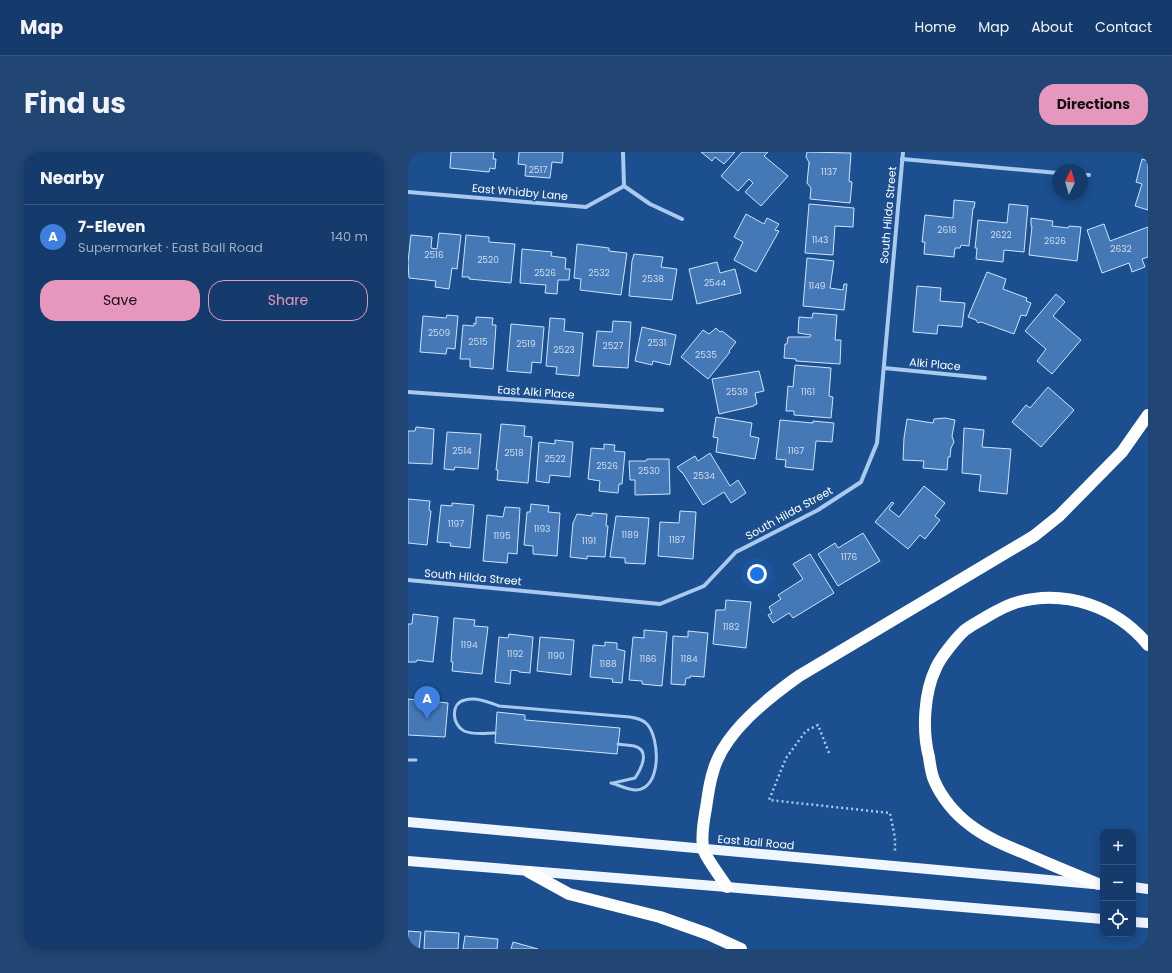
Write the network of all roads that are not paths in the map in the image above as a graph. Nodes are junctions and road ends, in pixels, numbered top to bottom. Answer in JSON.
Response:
{"nodes":[{"id":1,"x":623,"y":152,"type":"edge"},
{"id":2,"x":903,"y":152,"type":"edge"},
{"id":3,"x":902,"y":159,"type":"junction"},
{"id":4,"x":1052,"y":172,"type":"edge"},
{"id":5,"x":624,"y":186,"type":"junction"},
{"id":6,"x":408,"y":192,"type":"edge"},
{"id":7,"x":682,"y":220,"type":"dead end"},
{"id":8,"x":884,"y":368,"type":"junction"},
{"id":9,"x":985,"y":378,"type":"dead end"},
{"id":10,"x":408,"y":392,"type":"edge"},
{"id":11,"x":662,"y":410,"type":"dead end"},
{"id":12,"x":1148,"y":415,"type":"edge"},
{"id":13,"x":408,"y":580,"type":"edge"},
{"id":14,"x":1148,"y":645,"type":"edge"},
{"id":15,"x":495,"y":733,"type":"dead end"},
{"id":16,"x":618,"y":744,"type":"dead end"},
{"id":17,"x":408,"y":760,"type":"edge"},
{"id":18,"x":416,"y":760,"type":"dead end"},
{"id":19,"x":408,"y":822,"type":"edge"},
{"id":20,"x":703,"y":850,"type":"junction"},
{"id":21,"x":408,"y":861,"type":"edge"},
{"id":22,"x":529,"y":872,"type":"junction"},
{"id":23,"x":1100,"y":885,"type":"edge"},
{"id":24,"x":727,"y":887,"type":"junction"},
{"id":25,"x":1136,"y":888,"type":"edge"},
{"id":26,"x":1148,"y":889,"type":"edge"},
{"id":27,"x":1100,"y":919,"type":"edge"},
{"id":28,"x":1136,"y":922,"type":"edge"},
{"id":29,"x":1148,"y":923,"type":"edge"},
{"id":30,"x":741,"y":949,"type":"edge"}],
"edges":[{"from":1,"to":5,"type":"street"},
{"from":2,"to":3,"type":"street","name":"South Hilda Street"},
{"from":3,"to":4,"type":"street"},
{"from":3,"to":8,"type":"street","name":"South Hilda Street"},
{"from":5,"to":6,"type":"street","name":"East Whidby Lane"},
{"from":5,"to":7,"type":"street"},
{"from":8,"to":9,"type":"street","name":"Alki Place"},
{"from":8,"to":13,"type":"street","name":"South Hilda Street"},
{"from":10,"to":11,"type":"street","name":"East Alki Place"},
{"from":12,"to":20,"type":"highway"},
{"from":14,"to":23,"type":"highway"},
{"from":15,"to":16,"type":"lane"},
{"from":17,"to":18,"type":"lane"},
{"from":19,"to":20,"type":"main road","name":"East Ball Road"},
{"from":20,"to":23,"type":"main road","name":"East Ball Road"},
{"from":20,"to":24,"type":"highway"},
{"from":21,"to":22,"type":"main road"},
{"from":22,"to":24,"type":"main road"},
{"from":22,"to":30,"type":"highway"},
{"from":24,"to":27,"type":"main road"},
{"from":25,"to":26,"type":"main road"},
{"from":28,"to":29,"type":"main road"}]}
